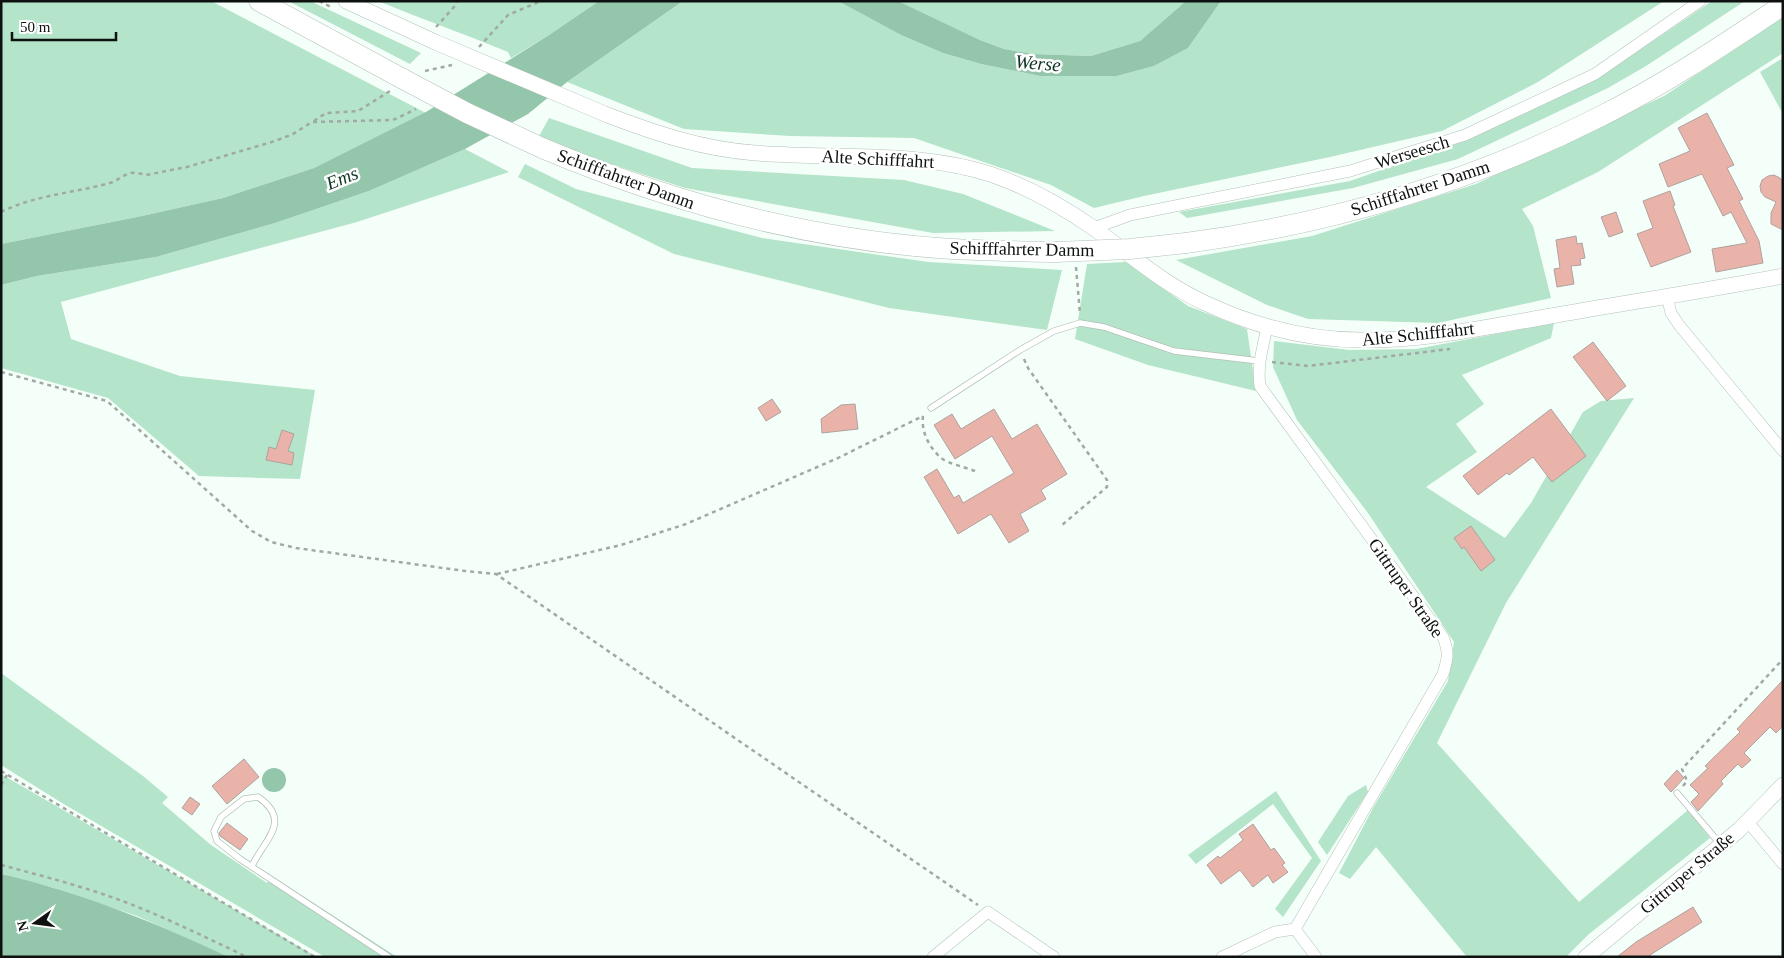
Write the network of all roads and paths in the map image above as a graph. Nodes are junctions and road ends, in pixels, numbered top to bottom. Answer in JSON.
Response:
{"nodes":[{"id":1,"x":259,"y":1,"type":"edge"},
{"id":2,"x":346,"y":1,"type":"edge"},
{"id":3,"x":457,"y":1,"type":"edge"},
{"id":4,"x":541,"y":1,"type":"edge"},
{"id":5,"x":1700,"y":1,"type":"edge"},
{"id":6,"x":1783,"y":5,"type":"edge"},
{"id":7,"x":432,"y":36,"type":"junction"},
{"id":8,"x":478,"y":47,"type":"dead end"},
{"id":9,"x":457,"y":62,"type":"dead end"},
{"id":10,"x":424,"y":71,"type":"dead end"},
{"id":11,"x":397,"y":85,"type":"junction"},
{"id":12,"x":416,"y":110,"type":"dead end"},
{"id":13,"x":312,"y":122,"type":"junction"},
{"id":14,"x":1,"y":212,"type":"edge"},
{"id":15,"x":1094,"y":228,"type":"junction"},
{"id":16,"x":1077,"y":271,"type":"dead end"},
{"id":17,"x":1783,"y":276,"type":"edge"},
{"id":18,"x":1668,"y":296,"type":"junction"},
{"id":19,"x":1080,"y":323,"type":"junction"},
{"id":20,"x":1267,"y":327,"type":"junction"},
{"id":21,"x":1020,"y":350,"type":"junction"},
{"id":22,"x":1259,"y":361,"type":"junction"},
{"id":23,"x":1,"y":372,"type":"edge"},
{"id":24,"x":931,"y":408,"type":"joint"},
{"id":25,"x":923,"y":416,"type":"junction"},
{"id":26,"x":1783,"y":451,"type":"edge"},
{"id":27,"x":975,"y":470,"type":"dead end"},
{"id":28,"x":1062,"y":525,"type":"dead end"},
{"id":29,"x":496,"y":574,"type":"junction"},
{"id":30,"x":1783,"y":659,"type":"edge"},
{"id":31,"x":1,"y":771,"type":"edge"},
{"id":32,"x":7,"y":775,"type":"junction"},
{"id":33,"x":1,"y":785,"type":"edge"},
{"id":34,"x":1783,"y":785,"type":"edge"},
{"id":35,"x":1677,"y":792,"type":"joint"},
{"id":36,"x":1748,"y":822,"type":"junction"},
{"id":37,"x":1721,"y":845,"type":"junction"},
{"id":38,"x":1783,"y":864,"type":"edge"},
{"id":39,"x":1,"y":865,"type":"edge"},
{"id":40,"x":252,"y":866,"type":"junction"},
{"id":41,"x":988,"y":912,"type":"junction"},
{"id":42,"x":1295,"y":929,"type":"junction"},
{"id":43,"x":247,"y":957,"type":"edge"},
{"id":44,"x":315,"y":957,"type":"edge"},
{"id":45,"x":389,"y":957,"type":"edge"},
{"id":46,"x":933,"y":957,"type":"edge"},
{"id":47,"x":1054,"y":957,"type":"edge"},
{"id":48,"x":1222,"y":957,"type":"edge"},
{"id":49,"x":1316,"y":957,"type":"edge"},
{"id":50,"x":1586,"y":957,"type":"edge"}],
"edges":[{"from":1,"to":11,"type":"highway","name":"Schifffahrter Damm"},
{"from":2,"to":7,"type":"street","name":"Alte Schifffahrt"},
{"from":3,"to":7,"type":"path"},
{"from":4,"to":8,"type":"path"},
{"from":5,"to":15,"type":"street","name":"Werseesch"},
{"from":6,"to":11,"type":"highway","name":"Schifffahrter Damm","bridge":true},
{"from":7,"to":15,"type":"street","name":"Alte Schifffahrt","bridge":true},
{"from":9,"to":10,"type":"path"},
{"from":11,"to":13,"type":"path"},
{"from":12,"to":13,"type":"path"},
{"from":13,"to":14,"type":"path"},
{"from":15,"to":20,"type":"street","name":"Alte Schifffahrt"},
{"from":16,"to":19,"type":"path"},
{"from":17,"to":18,"type":"street","name":"Alte Schifffahrt"},
{"from":18,"to":20,"type":"street","name":"Alte Schifffahrt"},
{"from":18,"to":26,"type":"street"},
{"from":19,"to":21,"type":"lane"},
{"from":19,"to":22,"type":"lane"},
{"from":20,"to":22,"type":"street","name":"Gittruper Straße"},
{"from":21,"to":24,"type":"lane"},
{"from":21,"to":28,"type":"path"},
{"from":22,"to":42,"type":"street","name":"Gittruper Straße"},
{"from":23,"to":29,"type":"path"},
{"from":24,"to":25,"type":"path"},
{"from":25,"to":27,"type":"path"},
{"from":25,"to":29,"type":"path"},
{"from":29,"to":41,"type":"path"},
{"from":30,"to":35,"type":"path"},
{"from":31,"to":32,"type":"path"},
{"from":32,"to":33,"type":"path"},
{"from":32,"to":44,"type":"path"},
{"from":34,"to":36,"type":"street","name":"Gittruper Straße"},
{"from":35,"to":37,"type":"lane"},
{"from":36,"to":37,"type":"street","name":"Gittruper Straße"},
{"from":36,"to":38,"type":"street"},
{"from":37,"to":50,"type":"street","name":"Gittruper Straße"},
{"from":39,"to":43,"type":"path"},
{"from":40,"to":40,"type":"lane"},
{"from":40,"to":45,"type":"lane"},
{"from":41,"to":46,"type":"street"},
{"from":41,"to":47,"type":"street"},
{"from":42,"to":48,"type":"street"},
{"from":42,"to":49,"type":"street"}]}
